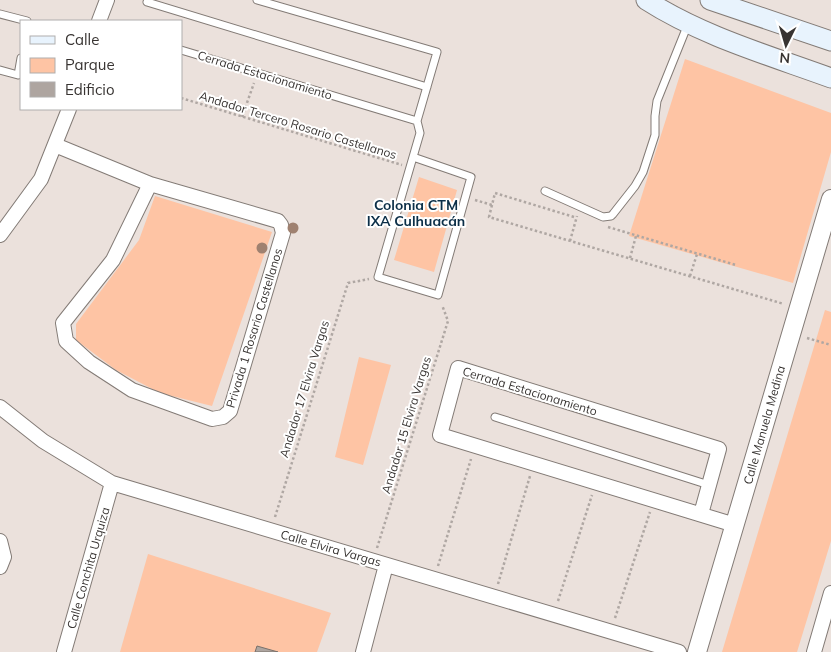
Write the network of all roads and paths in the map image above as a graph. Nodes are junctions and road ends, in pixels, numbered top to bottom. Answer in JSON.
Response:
{"nodes":[{"id":1,"x":107,"y":0,"type":"edge"},
{"id":2,"x":148,"y":0,"type":"edge"},
{"id":3,"x":257,"y":0,"type":"edge"},
{"id":4,"x":646,"y":0,"type":"edge"},
{"id":5,"x":710,"y":0,"type":"edge"},
{"id":6,"x":0,"y":14,"type":"edge"},
{"id":7,"x":22,"y":20,"type":"edge"},
{"id":8,"x":99,"y":20,"type":"edge"},
{"id":9,"x":767,"y":20,"type":"junction"},
{"id":10,"x":688,"y":24,"type":"junction"},
{"id":11,"x":831,"y":41,"type":"edge"},
{"id":12,"x":182,"y":50,"type":"edge"},
{"id":13,"x":757,"y":51,"type":"junction"},
{"id":14,"x":20,"y":64,"type":"edge"},
{"id":15,"x":0,"y":70,"type":"edge"},
{"id":16,"x":257,"y":73,"type":"junction"},
{"id":17,"x":831,"y":78,"type":"edge"},
{"id":18,"x":427,"y":87,"type":"junction"},
{"id":19,"x":182,"y":98,"type":"edge"},
{"id":20,"x":69,"y":110,"type":"edge"},
{"id":21,"x":242,"y":117,"type":"junction"},
{"id":22,"x":417,"y":121,"type":"junction"},
{"id":23,"x":55,"y":145,"type":"junction"},
{"id":24,"x":413,"y":157,"type":"junction"},
{"id":25,"x":410,"y":168,"type":"junction"},
{"id":26,"x":150,"y":184,"type":"junction"},
{"id":27,"x":545,"y":191,"type":"dead end"},
{"id":28,"x":465,"y":198,"type":"junction"},
{"id":29,"x":831,"y":198,"type":"edge"},
{"id":30,"x":580,"y":207,"type":"junction"},
{"id":31,"x":0,"y":234,"type":"edge"},
{"id":32,"x":636,"y":236,"type":"dead end"},
{"id":33,"x":570,"y":241,"type":"junction"},
{"id":34,"x":697,"y":254,"type":"dead end"},
{"id":35,"x":630,"y":258,"type":"junction"},
{"id":36,"x":690,"y":276,"type":"junction"},
{"id":37,"x":378,"y":277,"type":"junction"},
{"id":38,"x":438,"y":295,"type":"junction"},
{"id":39,"x":799,"y":308,"type":"junction"},
{"id":40,"x":791,"y":333,"type":"junction"},
{"id":41,"x":831,"y":345,"type":"edge"},
{"id":42,"x":0,"y":408,"type":"edge"},
{"id":43,"x":496,"y":417,"type":"dead end"},
{"id":44,"x":475,"y":446,"type":"junction"},
{"id":45,"x":534,"y":464,"type":"junction"},
{"id":46,"x":596,"y":482,"type":"junction"},
{"id":47,"x":112,"y":483,"type":"junction"},
{"id":48,"x":709,"y":485,"type":"junction"},
{"id":49,"x":654,"y":500,"type":"junction"},
{"id":50,"x":701,"y":514,"type":"junction"},
{"id":51,"x":736,"y":525,"type":"junction"},
{"id":52,"x":271,"y":531,"type":"junction"},
{"id":53,"x":0,"y":541,"type":"edge"},
{"id":54,"x":380,"y":563,"type":"junction"},
{"id":55,"x":0,"y":567,"type":"edge"},
{"id":56,"x":434,"y":579,"type":"junction"},
{"id":57,"x":831,"y":593,"type":"edge"},
{"id":58,"x":494,"y":597,"type":"junction"},
{"id":59,"x":554,"y":615,"type":"junction"},
{"id":60,"x":611,"y":632,"type":"junction"},
{"id":61,"x":64,"y":652,"type":"edge"},
{"id":62,"x":364,"y":652,"type":"edge"},
{"id":63,"x":679,"y":652,"type":"edge"},
{"id":64,"x":698,"y":652,"type":"edge"},
{"id":65,"x":814,"y":652,"type":"edge"}],
"edges":[{"from":1,"to":8,"type":"street"},
{"from":2,"to":18,"type":"lane"},
{"from":3,"to":18,"type":"lane"},
{"from":4,"to":10,"type":"main road"},
{"from":5,"to":9,"type":"main road"},
{"from":6,"to":7,"type":"lane"},
{"from":9,"to":11,"type":"main road"},
{"from":9,"to":13,"type":"main road"},
{"from":10,"to":13,"type":"main road"},
{"from":10,"to":30,"type":"lane"},
{"from":12,"to":16,"type":"lane","name":"Cerrada Estacionamiento"},
{"from":13,"to":17,"type":"main road"},
{"from":14,"to":15,"type":"lane"},
{"from":16,"to":21,"type":"path"},
{"from":16,"to":22,"type":"lane","name":"Cerrada Estacionamiento"},
{"from":18,"to":22,"type":"lane"},
{"from":19,"to":21,"type":"path","name":"Andador Tercero Rosario Castellanos"},
{"from":20,"to":23,"type":"street"},
{"from":21,"to":25,"type":"path","name":"Andador Tercero Rosario Castellanos"},
{"from":22,"to":24,"type":"lane"},
{"from":23,"to":26,"type":"street","name":"Privada 1 Rosario Castellanos"},
{"from":23,"to":31,"type":"street"},
{"from":24,"to":25,"type":"lane"},
{"from":24,"to":28,"type":"lane"},
{"from":25,"to":37,"type":"lane"},
{"from":26,"to":26,"type":"street","name":"Privada 1 Rosario Castellanos"},
{"from":27,"to":30,"type":"lane"},
{"from":28,"to":33,"type":"path"},
{"from":28,"to":38,"type":"lane"},
{"from":29,"to":39,"type":"street","name":"Calle Manuela Medina"},
{"from":30,"to":33,"type":"path"},
{"from":32,"to":35,"type":"path"},
{"from":33,"to":35,"type":"path"},
{"from":34,"to":36,"type":"path"},
{"from":35,"to":36,"type":"path"},
{"from":36,"to":39,"type":"path"},
{"from":37,"to":38,"type":"lane"},
{"from":37,"to":52,"type":"path","name":"Andador 17 Elvira Vargas"},
{"from":38,"to":54,"type":"path","name":"Andador 15 Elvira Vargas"},
{"from":39,"to":40,"type":"street","name":"Calle Manuela Medina"},
{"from":40,"to":41,"type":"path"},
{"from":40,"to":51,"type":"street","name":"Calle Manuela Medina"},
{"from":42,"to":47,"type":"street","name":"Calle Elvira Vargas"},
{"from":43,"to":48,"type":"lane"},
{"from":44,"to":45,"type":"street","name":"Cerrada Estacionamiento"},
{"from":44,"to":48,"type":"street","name":"Cerrada Estacionamiento"},
{"from":44,"to":56,"type":"path"},
{"from":45,"to":46,"type":"street","name":"Cerrada Estacionamiento"},
{"from":45,"to":58,"type":"path"},
{"from":46,"to":49,"type":"street","name":"Cerrada Estacionamiento"},
{"from":46,"to":59,"type":"path"},
{"from":47,"to":52,"type":"street","name":"Calle Elvira Vargas"},
{"from":47,"to":61,"type":"street","name":"Calle Conchita Urquiza"},
{"from":48,"to":50,"type":"street","name":"Cerrada Estacionamiento"},
{"from":49,"to":50,"type":"street","name":"Cerrada Estacionamiento"},
{"from":49,"to":60,"type":"path"},
{"from":50,"to":51,"type":"street","name":"Cerrada Estacionamiento"},
{"from":51,"to":64,"type":"street","name":"Calle Manuela Medina"},
{"from":52,"to":54,"type":"street","name":"Calle Elvira Vargas"},
{"from":53,"to":55,"type":"street"},
{"from":54,"to":56,"type":"street","name":"Calle Elvira Vargas"},
{"from":54,"to":62,"type":"street"},
{"from":56,"to":58,"type":"street","name":"Calle Elvira Vargas"},
{"from":57,"to":65,"type":"street"},
{"from":58,"to":59,"type":"street","name":"Calle Elvira Vargas"},
{"from":59,"to":60,"type":"street","name":"Calle Elvira Vargas"},
{"from":60,"to":63,"type":"street","name":"Calle Elvira Vargas"}]}
